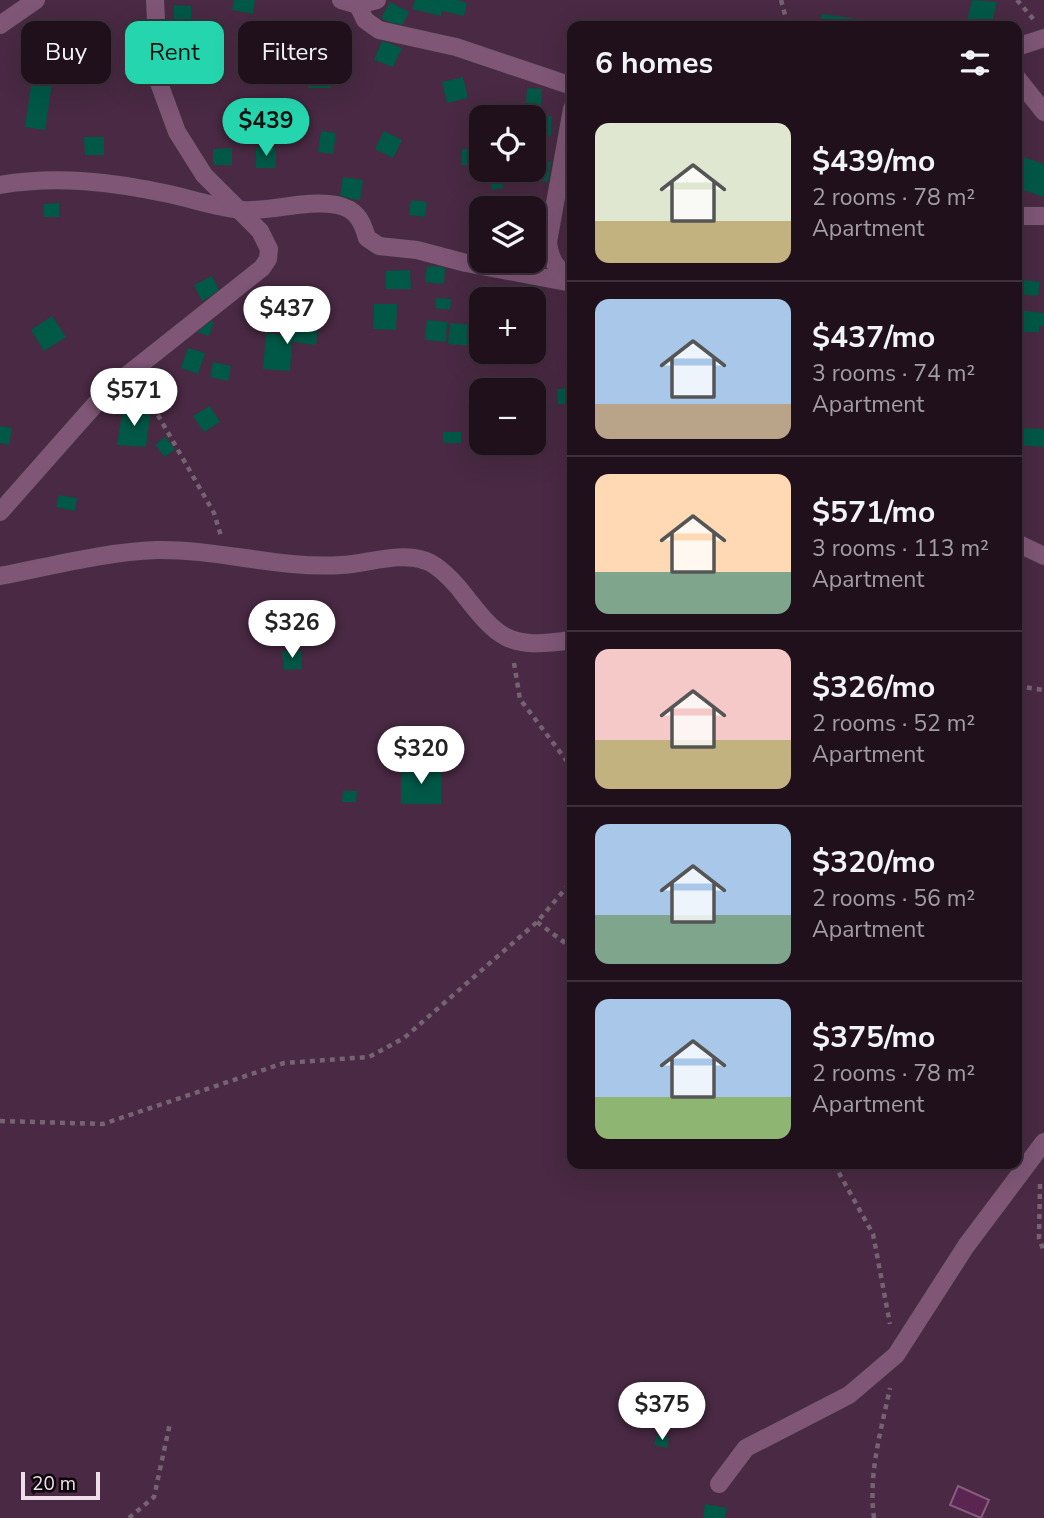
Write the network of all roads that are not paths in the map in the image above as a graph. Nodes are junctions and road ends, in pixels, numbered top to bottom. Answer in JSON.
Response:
{"nodes":[{"id":1,"x":36,"y":0,"type":"edge"},
{"id":2,"x":155,"y":0,"type":"edge"},
{"id":3,"x":377,"y":0,"type":"edge"},
{"id":4,"x":349,"y":2,"type":"edge"},
{"id":5,"x":0,"y":25,"type":"edge"},
{"id":6,"x":1044,"y":38,"type":"edge"},
{"id":7,"x":1022,"y":45,"type":"edge"},
{"id":8,"x":567,"y":84,"type":"edge"},
{"id":9,"x":1022,"y":84,"type":"edge"},
{"id":10,"x":1044,"y":111,"type":"edge"},
{"id":11,"x":567,"y":137,"type":"edge"},
{"id":12,"x":0,"y":184,"type":"edge"},
{"id":13,"x":242,"y":210,"type":"junction"},
{"id":14,"x":1022,"y":216,"type":"edge"},
{"id":15,"x":1044,"y":216,"type":"edge"},
{"id":16,"x":567,"y":278,"type":"edge"},
{"id":17,"x":567,"y":281,"type":"edge"},
{"id":18,"x":0,"y":512,"type":"edge"},
{"id":19,"x":1022,"y":545,"type":"edge"},
{"id":20,"x":1044,"y":556,"type":"edge"},
{"id":21,"x":0,"y":576,"type":"edge"},
{"id":22,"x":567,"y":640,"type":"edge"},
{"id":23,"x":1042,"y":1145,"type":"edge"},
{"id":24,"x":719,"y":1484,"type":"dead end"}],
"edges":[{"from":1,"to":5,"type":"street"},
{"from":2,"to":13,"type":"street"},
{"from":3,"to":4,"type":"street"},
{"from":4,"to":8,"type":"street"},
{"from":6,"to":7,"type":"street"},
{"from":9,"to":10,"type":"street"},
{"from":11,"to":16,"type":"street"},
{"from":12,"to":13,"type":"street"},
{"from":13,"to":17,"type":"street"},
{"from":13,"to":18,"type":"street"},
{"from":14,"to":15,"type":"street"},
{"from":19,"to":20,"type":"street"},
{"from":21,"to":22,"type":"street"},
{"from":23,"to":24,"type":"street"}]}
